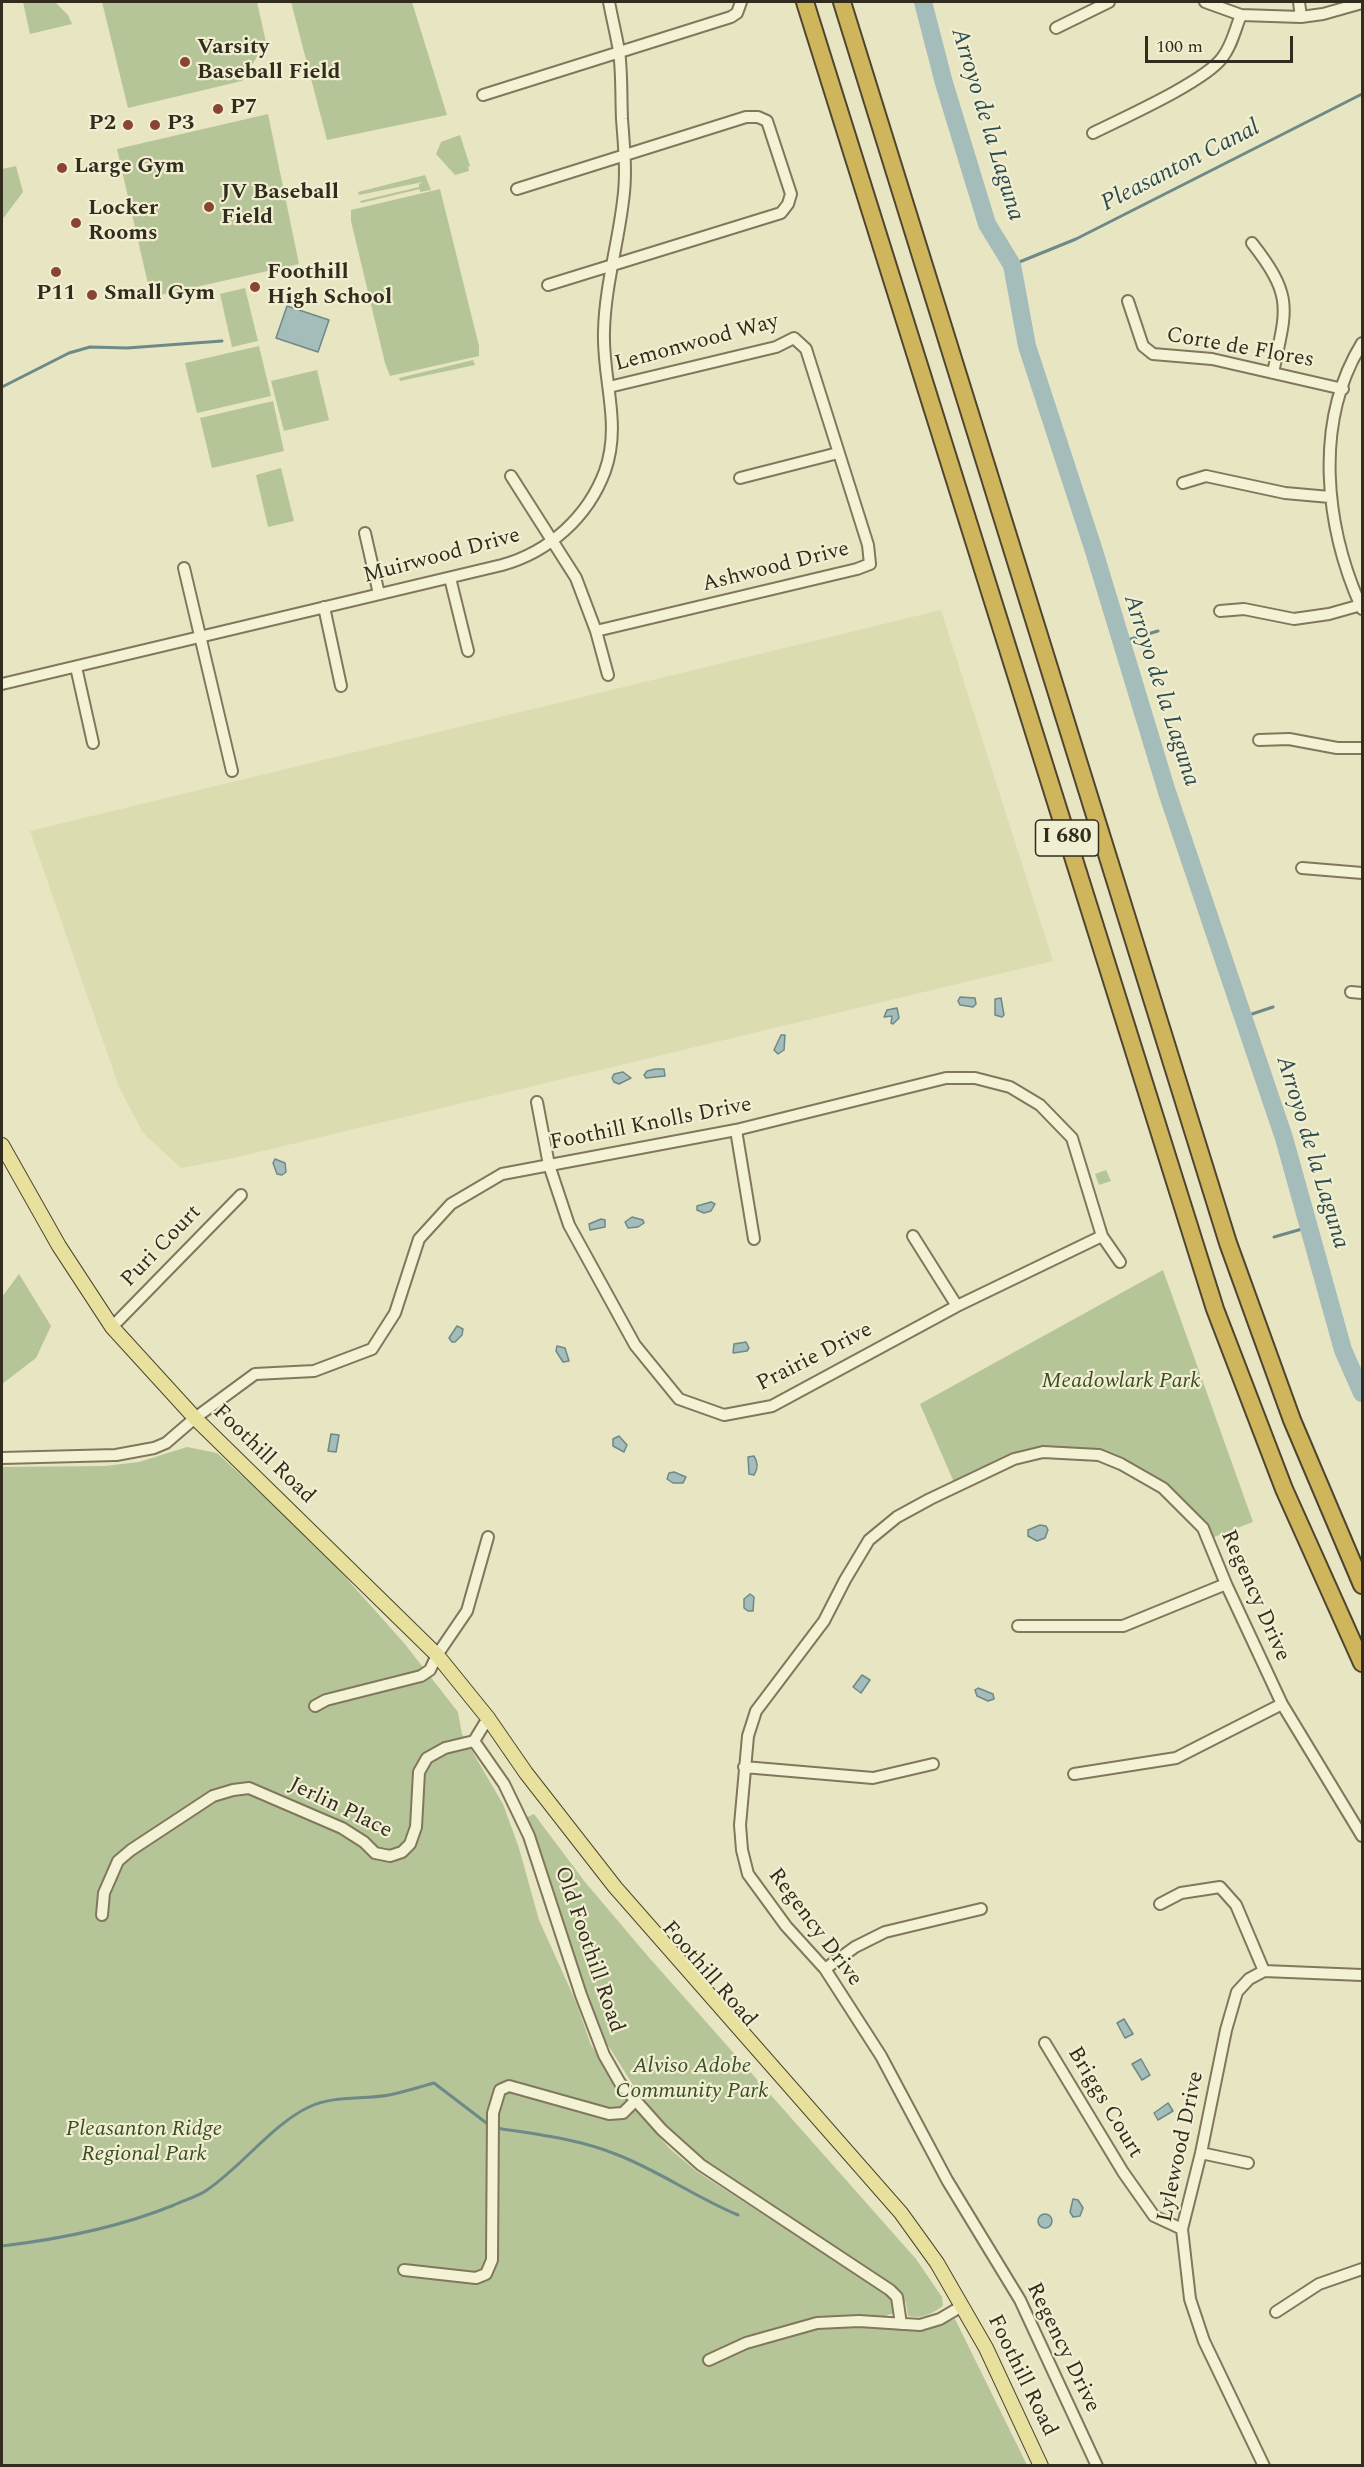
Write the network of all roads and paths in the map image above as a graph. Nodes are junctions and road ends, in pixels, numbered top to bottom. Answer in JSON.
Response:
{"nodes":[{"id":1,"x":609,"y":2,"type":"edge"},
{"id":2,"x":741,"y":2,"type":"edge"},
{"id":3,"x":805,"y":2,"type":"edge"},
{"id":4,"x":842,"y":2,"type":"edge"},
{"id":5,"x":1109,"y":2,"type":"edge"},
{"id":6,"x":1205,"y":2,"type":"edge"},
{"id":7,"x":1299,"y":2,"type":"edge"},
{"id":8,"x":1362,"y":3,"type":"edge"},
{"id":9,"x":1240,"y":15,"type":"junction"},
{"id":10,"x":1301,"y":17,"type":"junction"},
{"id":11,"x":1056,"y":28,"type":"dead end"},
{"id":12,"x":619,"y":52,"type":"junction"},
{"id":13,"x":483,"y":95,"type":"dead end"},
{"id":14,"x":1093,"y":133,"type":"dead end"},
{"id":15,"x":625,"y":156,"type":"junction"},
{"id":16,"x":517,"y":189,"type":"dead end"},
{"id":17,"x":1252,"y":243,"type":"dead end"},
{"id":18,"x":613,"y":264,"type":"junction"},
{"id":19,"x":548,"y":285,"type":"dead end"},
{"id":20,"x":1128,"y":301,"type":"dead end"},
{"id":21,"x":794,"y":338,"type":"joint"},
{"id":22,"x":1362,"y":344,"type":"edge"},
{"id":23,"x":1273,"y":373,"type":"junction"},
{"id":24,"x":609,"y":387,"type":"junction"},
{"id":25,"x":1342,"y":389,"type":"junction"},
{"id":26,"x":838,"y":453,"type":"junction"},
{"id":27,"x":511,"y":476,"type":"dead end"},
{"id":28,"x":740,"y":478,"type":"dead end"},
{"id":29,"x":1183,"y":483,"type":"dead end"},
{"id":30,"x":1330,"y":497,"type":"junction"},
{"id":31,"x":365,"y":533,"type":"dead end"},
{"id":32,"x":552,"y":542,"type":"junction"},
{"id":33,"x":184,"y":568,"type":"dead end"},
{"id":34,"x":450,"y":578,"type":"junction"},
{"id":35,"x":379,"y":594,"type":"junction"},
{"id":36,"x":324,"y":607,"type":"junction"},
{"id":37,"x":1362,"y":607,"type":"edge"},
{"id":38,"x":1220,"y":611,"type":"dead end"},
{"id":39,"x":596,"y":631,"type":"junction"},
{"id":40,"x":201,"y":636,"type":"junction"},
{"id":41,"x":468,"y":651,"type":"dead end"},
{"id":42,"x":76,"y":667,"type":"junction"},
{"id":43,"x":608,"y":675,"type":"dead end"},
{"id":44,"x":2,"y":684,"type":"edge"},
{"id":45,"x":341,"y":686,"type":"dead end"},
{"id":46,"x":1259,"y":740,"type":"dead end"},
{"id":47,"x":93,"y":743,"type":"dead end"},
{"id":48,"x":1362,"y":748,"type":"edge"},
{"id":49,"x":232,"y":771,"type":"dead end"},
{"id":50,"x":1302,"y":867,"type":"dead end"},
{"id":51,"x":1362,"y":873,"type":"edge"},
{"id":52,"x":1350,"y":992,"type":"dead end"},
{"id":53,"x":1362,"y":993,"type":"edge"},
{"id":54,"x":537,"y":1102,"type":"dead end"},
{"id":55,"x":736,"y":1130,"type":"junction"},
{"id":56,"x":2,"y":1145,"type":"edge"},
{"id":57,"x":549,"y":1165,"type":"junction"},
{"id":58,"x":241,"y":1195,"type":"dead end"},
{"id":59,"x":913,"y":1236,"type":"dead end"},
{"id":60,"x":1101,"y":1236,"type":"junction"},
{"id":61,"x":754,"y":1239,"type":"dead end"},
{"id":62,"x":1120,"y":1262,"type":"dead end"},
{"id":63,"x":957,"y":1306,"type":"junction"},
{"id":64,"x":112,"y":1327,"type":"junction"},
{"id":65,"x":195,"y":1418,"type":"junction"},
{"id":66,"x":2,"y":1458,"type":"edge"},
{"id":67,"x":488,"y":1538,"type":"dead end"},
{"id":68,"x":1226,"y":1584,"type":"junction"},
{"id":69,"x":1362,"y":1585,"type":"edge"},
{"id":70,"x":1018,"y":1626,"type":"dead end"},
{"id":71,"x":436,"y":1655,"type":"junction"},
{"id":72,"x":1362,"y":1663,"type":"edge"},
{"id":73,"x":1282,"y":1704,"type":"junction"},
{"id":74,"x":315,"y":1706,"type":"dead end"},
{"id":75,"x":488,"y":1719,"type":"junction"},
{"id":76,"x":474,"y":1741,"type":"junction"},
{"id":77,"x":933,"y":1764,"type":"dead end"},
{"id":78,"x":744,"y":1767,"type":"junction"},
{"id":79,"x":1074,"y":1774,"type":"dead end"},
{"id":80,"x":1362,"y":1836,"type":"edge"},
{"id":81,"x":1160,"y":1904,"type":"dead end"},
{"id":82,"x":981,"y":1909,"type":"dead end"},
{"id":83,"x":102,"y":1915,"type":"dead end"},
{"id":84,"x":825,"y":1970,"type":"junction"},
{"id":85,"x":1264,"y":1971,"type":"junction"},
{"id":86,"x":1362,"y":1975,"type":"edge"},
{"id":87,"x":1045,"y":2043,"type":"dead end"},
{"id":88,"x":636,"y":2100,"type":"junction"},
{"id":89,"x":1201,"y":2153,"type":"junction"},
{"id":90,"x":1248,"y":2163,"type":"dead end"},
{"id":91,"x":1182,"y":2229,"type":"junction"},
{"id":92,"x":1362,"y":2269,"type":"edge"},
{"id":93,"x":404,"y":2270,"type":"dead end"},
{"id":94,"x":962,"y":2306,"type":"junction"},
{"id":95,"x":1275,"y":2312,"type":"dead end"},
{"id":96,"x":901,"y":2324,"type":"junction"},
{"id":97,"x":709,"y":2360,"type":"dead end"},
{"id":98,"x":1041,"y":2466,"type":"edge"},
{"id":99,"x":1097,"y":2466,"type":"edge"},
{"id":100,"x":1264,"y":2466,"type":"edge"}],
"edges":[{"from":1,"to":12,"type":"street","name":"Muirwood Drive"},
{"from":2,"to":12,"type":"street"},
{"from":3,"to":72,"type":"highway","number":"I 680"},
{"from":4,"to":69,"type":"highway","number":"I 680"},
{"from":5,"to":11,"type":"street"},
{"from":6,"to":9,"type":"street"},
{"from":7,"to":10,"type":"street"},
{"from":8,"to":10,"type":"street"},
{"from":9,"to":10,"type":"street"},
{"from":9,"to":14,"type":"street"},
{"from":12,"to":13,"type":"street"},
{"from":12,"to":15,"type":"street","name":"Muirwood Drive"},
{"from":15,"to":16,"type":"street"},
{"from":15,"to":18,"type":"street","name":"Muirwood Drive"},
{"from":15,"to":18,"type":"street"},
{"from":17,"to":23,"type":"street"},
{"from":18,"to":19,"type":"street"},
{"from":18,"to":24,"type":"street","name":"Muirwood Drive"},
{"from":20,"to":23,"type":"street","name":"Corte de Flores"},
{"from":21,"to":24,"type":"street","name":"Lemonwood Way"},
{"from":21,"to":26,"type":"street","name":"Ashwood Drive"},
{"from":22,"to":25,"type":"street"},
{"from":23,"to":25,"type":"street","name":"Corte de Flores"},
{"from":24,"to":32,"type":"street","name":"Muirwood Drive"},
{"from":25,"to":30,"type":"street"},
{"from":26,"to":28,"type":"street"},
{"from":26,"to":39,"type":"street","name":"Ashwood Drive"},
{"from":27,"to":32,"type":"street"},
{"from":29,"to":30,"type":"street"},
{"from":30,"to":37,"type":"street"},
{"from":31,"to":35,"type":"street"},
{"from":32,"to":34,"type":"street","name":"Muirwood Drive"},
{"from":32,"to":39,"type":"street"},
{"from":33,"to":40,"type":"street"},
{"from":34,"to":35,"type":"street","name":"Muirwood Drive"},
{"from":34,"to":41,"type":"street"},
{"from":35,"to":36,"type":"street","name":"Muirwood Drive"},
{"from":36,"to":40,"type":"street","name":"Muirwood Drive"},
{"from":36,"to":45,"type":"street"},
{"from":37,"to":38,"type":"street"},
{"from":39,"to":43,"type":"street"},
{"from":40,"to":42,"type":"street","name":"Muirwood Drive"},
{"from":40,"to":49,"type":"street"},
{"from":42,"to":44,"type":"street","name":"Muirwood Drive"},
{"from":42,"to":47,"type":"street"},
{"from":46,"to":48,"type":"street"},
{"from":50,"to":51,"type":"street"},
{"from":52,"to":53,"type":"street"},
{"from":54,"to":57,"type":"street","name":"Prairie Drive"},
{"from":55,"to":57,"type":"street","name":"Foothill Knolls Drive"},
{"from":55,"to":60,"type":"street","name":"Foothill Knolls Drive"},
{"from":55,"to":61,"type":"street"},
{"from":56,"to":64,"type":"main road","name":"Foothill Road"},
{"from":57,"to":63,"type":"street","name":"Prairie Drive"},
{"from":57,"to":65,"type":"street","name":"Foothill Knolls Drive"},
{"from":58,"to":64,"type":"street","name":"Puri Court"},
{"from":59,"to":63,"type":"street"},
{"from":60,"to":62,"type":"street","name":"Foothill Knolls Drive"},
{"from":60,"to":63,"type":"street","name":"Prairie Drive"},
{"from":64,"to":65,"type":"main road","name":"Foothill Road"},
{"from":65,"to":66,"type":"street","name":"Foothill Knolls Drive"},
{"from":65,"to":71,"type":"main road","name":"Foothill Road"},
{"from":67,"to":71,"type":"street"},
{"from":68,"to":70,"type":"street"},
{"from":68,"to":73,"type":"street","name":"Regency Drive"},
{"from":68,"to":78,"type":"street","name":"Regency Drive"},
{"from":71,"to":74,"type":"street"},
{"from":71,"to":75,"type":"main road","name":"Foothill Road"},
{"from":73,"to":79,"type":"street"},
{"from":73,"to":80,"type":"street","name":"Regency Drive"},
{"from":75,"to":76,"type":"street"},
{"from":75,"to":94,"type":"main road","name":"Foothill Road"},
{"from":76,"to":83,"type":"street","name":"Jerlin Place"},
{"from":76,"to":88,"type":"street","name":"Old Foothill Road"},
{"from":77,"to":78,"type":"street"},
{"from":78,"to":84,"type":"street","name":"Regency Drive"},
{"from":81,"to":85,"type":"street"},
{"from":82,"to":84,"type":"street"},
{"from":84,"to":99,"type":"street","name":"Regency Drive"},
{"from":85,"to":86,"type":"street"},
{"from":85,"to":89,"type":"street","name":"Lylewood Drive"},
{"from":87,"to":91,"type":"street","name":"Briggs Court"},
{"from":88,"to":93,"type":"street"},
{"from":88,"to":96,"type":"street","name":"Old Foothill Road"},
{"from":89,"to":90,"type":"street"},
{"from":89,"to":91,"type":"street","name":"Lylewood Drive"},
{"from":91,"to":100,"type":"street","name":"Lylewood Drive"},
{"from":92,"to":95,"type":"street"},
{"from":94,"to":96,"type":"street"},
{"from":94,"to":98,"type":"main road","name":"Foothill Road"},
{"from":96,"to":97,"type":"street"}]}
